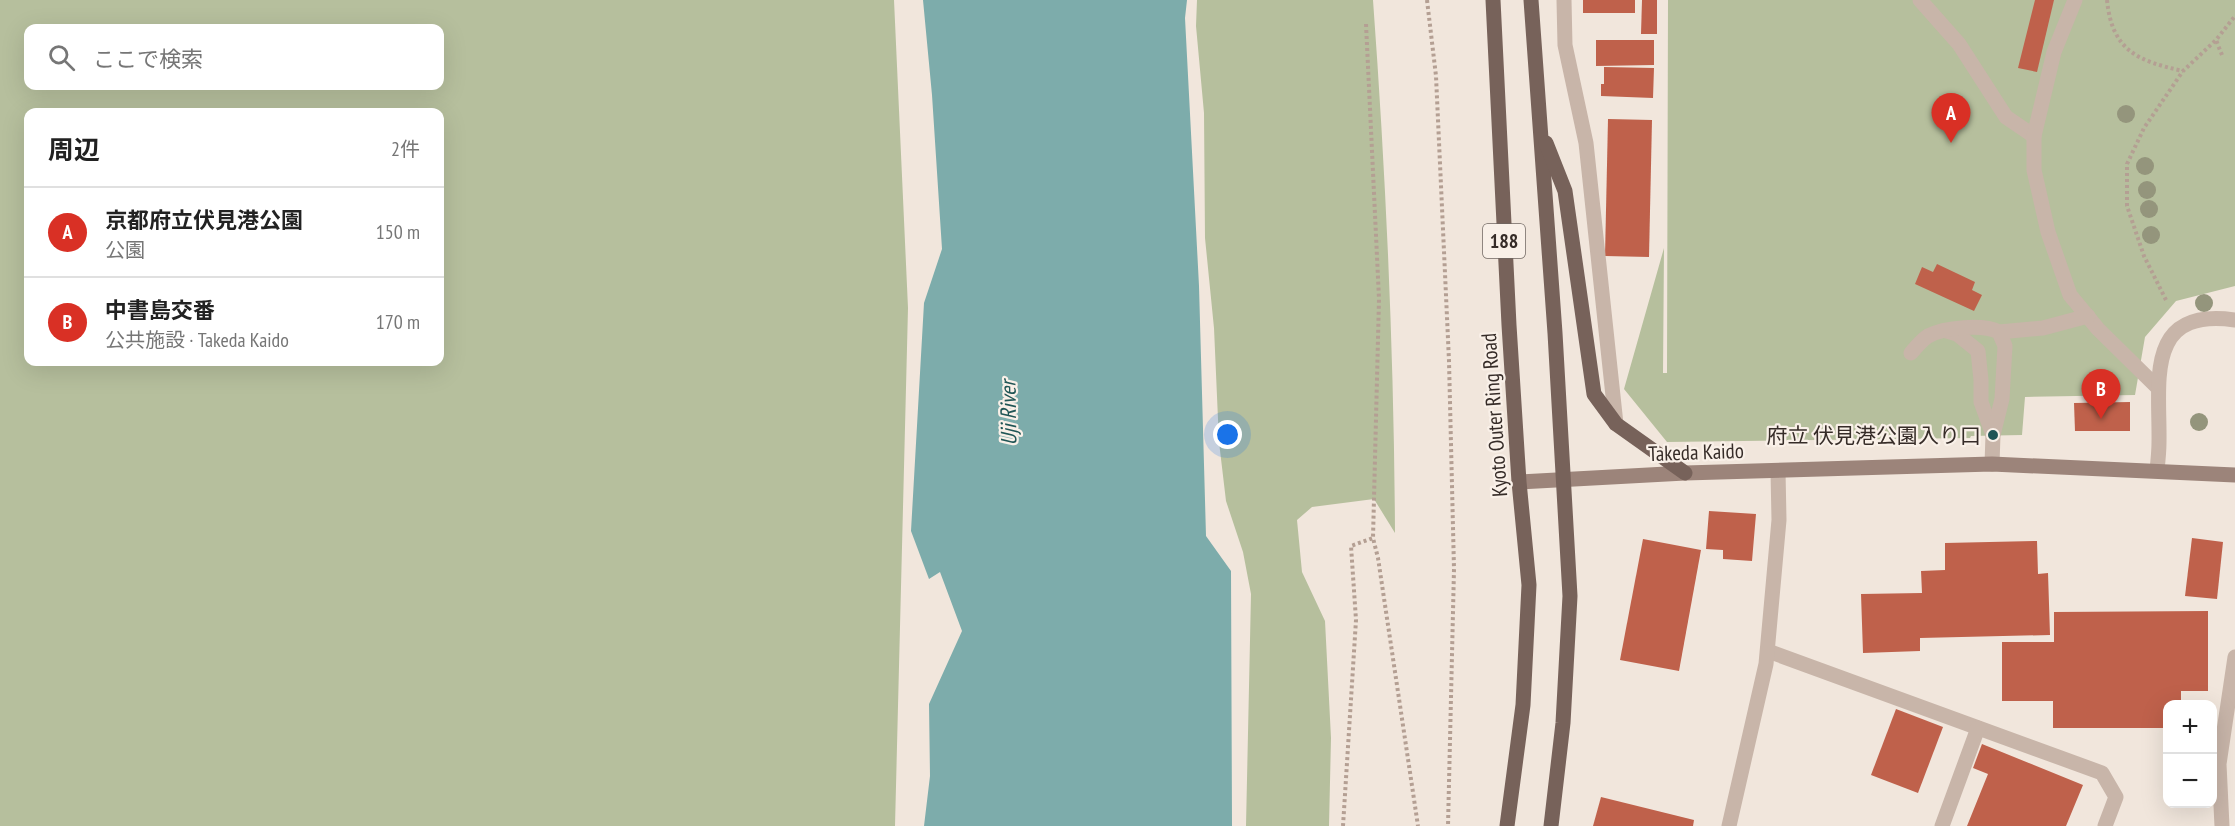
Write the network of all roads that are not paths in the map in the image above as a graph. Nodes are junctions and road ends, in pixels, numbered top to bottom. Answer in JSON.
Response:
{"nodes":[{"id":1,"x":1493,"y":0,"type":"edge"},
{"id":2,"x":1530,"y":0,"type":"edge"},
{"id":3,"x":1564,"y":0,"type":"edge"},
{"id":4,"x":1920,"y":0,"type":"edge"},
{"id":5,"x":2074,"y":0,"type":"edge"},
{"id":6,"x":1540,"y":129,"type":"junction"},
{"id":7,"x":2034,"y":136,"type":"junction"},
{"id":8,"x":2088,"y":316,"type":"junction"},
{"id":9,"x":2235,"y":320,"type":"edge"},
{"id":10,"x":1944,"y":330,"type":"junction"},
{"id":11,"x":2000,"y":332,"type":"junction"},
{"id":12,"x":1911,"y":353,"type":"dead end"},
{"id":13,"x":2157,"y":387,"type":"junction"},
{"id":14,"x":1616,"y":424,"type":"junction"},
{"id":15,"x":1993,"y":435,"type":"junction"},
{"id":16,"x":1992,"y":464,"type":"junction"},
{"id":17,"x":2157,"y":470,"type":"junction"},
{"id":18,"x":1779,"y":471,"type":"junction"},
{"id":19,"x":1685,"y":473,"type":"junction"},
{"id":20,"x":2235,"y":475,"type":"edge"},
{"id":21,"x":1564,"y":479,"type":"junction"},
{"id":22,"x":1519,"y":482,"type":"junction"},
{"id":23,"x":1768,"y":651,"type":"junction"},
{"id":24,"x":2235,"y":657,"type":"edge"},
{"id":25,"x":1978,"y":728,"type":"junction"},
{"id":26,"x":1506,"y":826,"type":"edge"},
{"id":27,"x":1551,"y":826,"type":"edge"},
{"id":28,"x":1729,"y":826,"type":"edge"},
{"id":29,"x":1942,"y":826,"type":"edge"},
{"id":30,"x":2105,"y":826,"type":"edge"},
{"id":31,"x":2222,"y":826,"type":"edge"}],
"edges":[{"from":1,"to":22,"type":"main road","name":"Kyoto Outer Ring Road","number":"188"},
{"from":2,"to":6,"type":"main road","number":"188"},
{"from":3,"to":14,"type":"street"},
{"from":4,"to":7,"type":"street"},
{"from":5,"to":7,"type":"street"},
{"from":6,"to":14,"type":"main road"},
{"from":6,"to":21,"type":"main road","number":"188"},
{"from":7,"to":8,"type":"street"},
{"from":8,"to":11,"type":"street"},
{"from":8,"to":13,"type":"street"},
{"from":9,"to":13,"type":"street"},
{"from":10,"to":11,"type":"street"},
{"from":10,"to":12,"type":"street"},
{"from":10,"to":15,"type":"street"},
{"from":11,"to":15,"type":"street"},
{"from":13,"to":17,"type":"street"},
{"from":14,"to":19,"type":"main road"},
{"from":15,"to":16,"type":"street"},
{"from":16,"to":17,"type":"main road","name":"Takeda Kaido"},
{"from":16,"to":18,"type":"main road","name":"Takeda Kaido"},
{"from":17,"to":20,"type":"main road","name":"Takeda Kaido"},
{"from":18,"to":19,"type":"main road","name":"Takeda Kaido"},
{"from":18,"to":23,"type":"street"},
{"from":19,"to":21,"type":"main road","name":"Takeda Kaido"},
{"from":21,"to":22,"type":"main road","name":"Takeda Kaido"},
{"from":21,"to":27,"type":"main road","number":"188"},
{"from":22,"to":26,"type":"main road","name":"Kyoto Outer Ring Road","number":"188"},
{"from":23,"to":25,"type":"street"},
{"from":23,"to":28,"type":"street"},
{"from":24,"to":31,"type":"street"},
{"from":25,"to":29,"type":"street"},
{"from":25,"to":30,"type":"street"}]}
